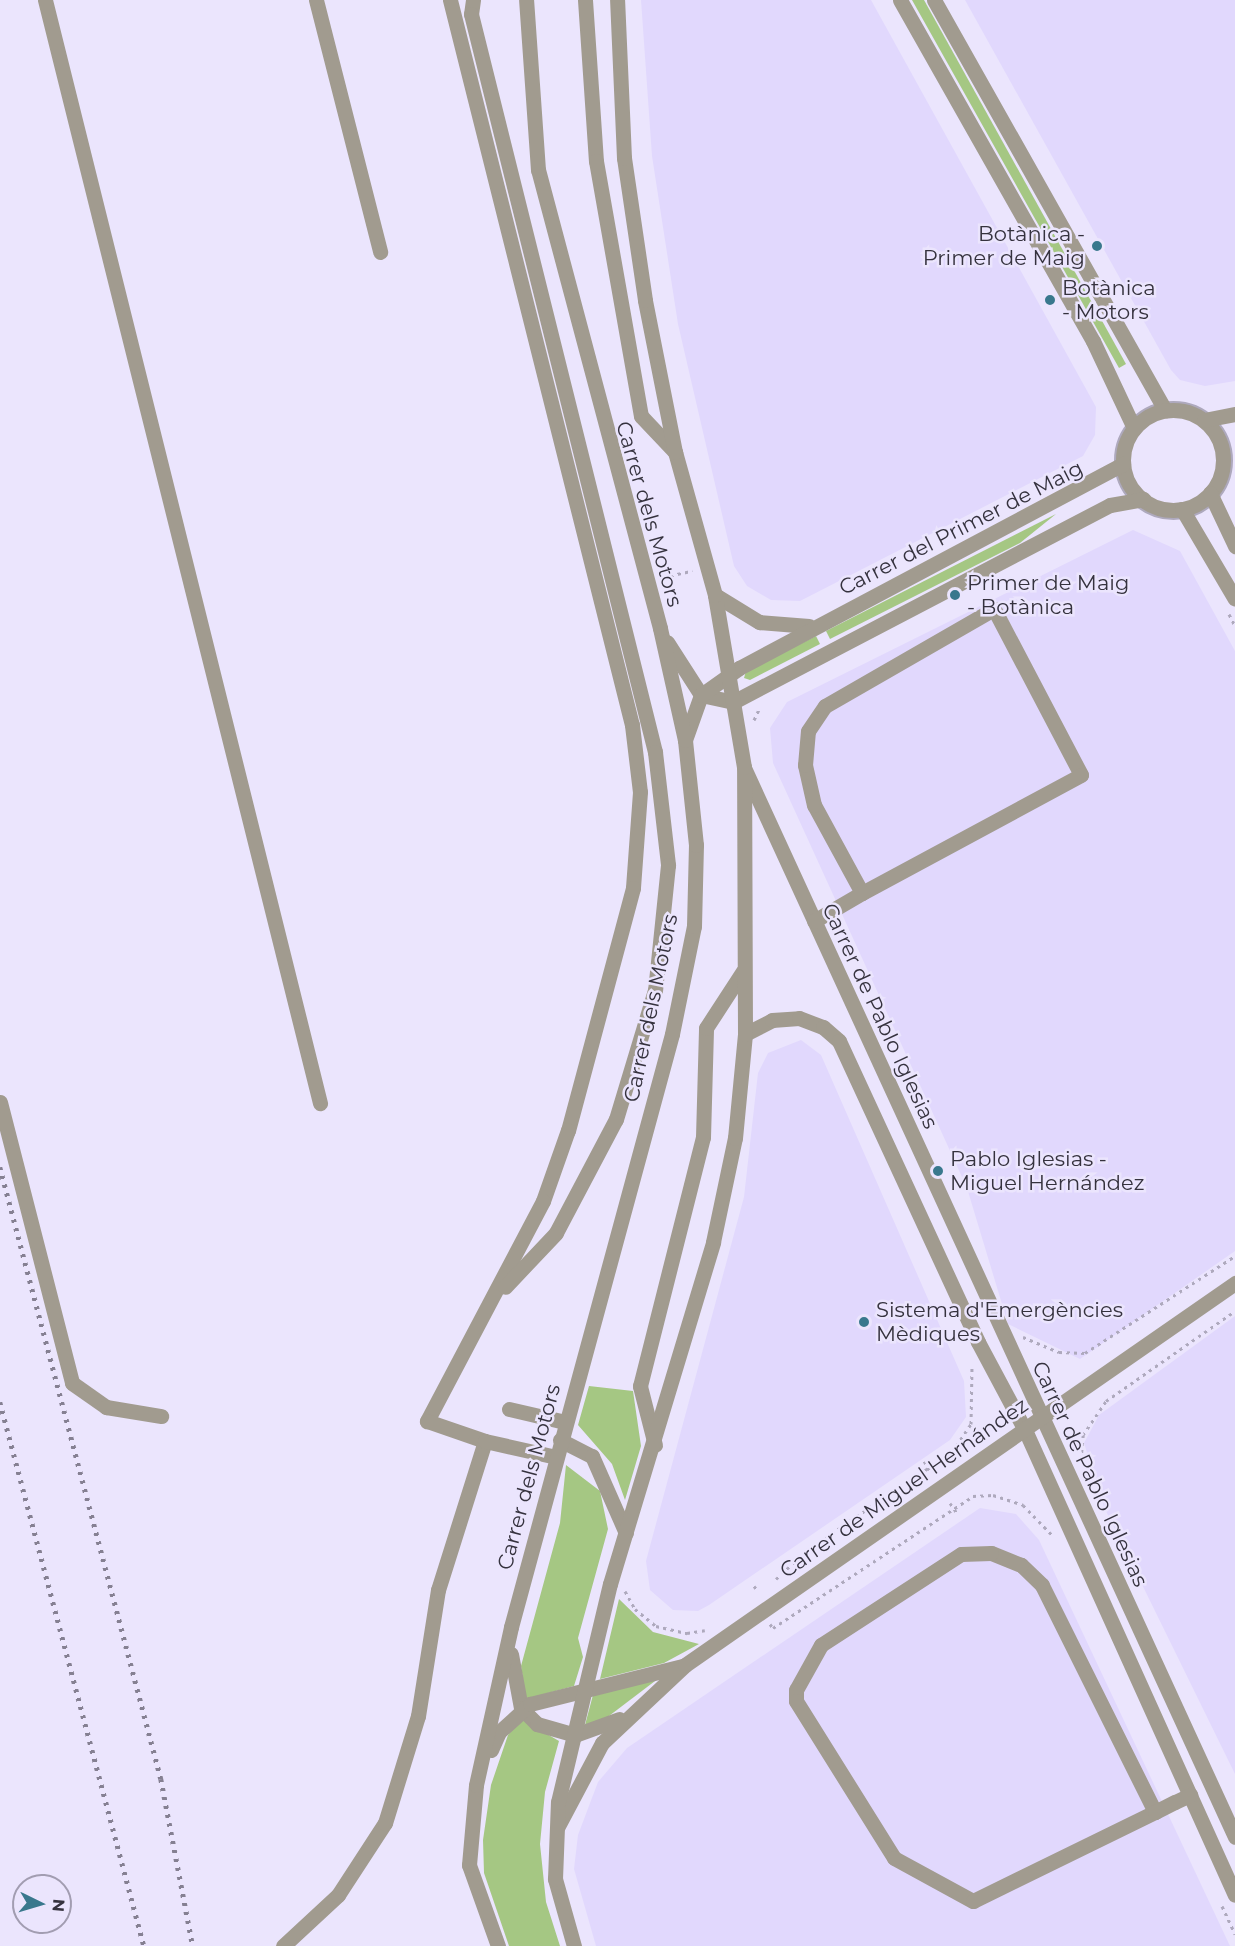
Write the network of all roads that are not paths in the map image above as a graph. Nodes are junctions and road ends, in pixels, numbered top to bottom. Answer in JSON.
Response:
{"nodes":[{"id":1,"x":45,"y":0,"type":"edge"},
{"id":2,"x":316,"y":0,"type":"edge"},
{"id":3,"x":450,"y":0,"type":"edge"},
{"id":4,"x":473,"y":0,"type":"edge"},
{"id":5,"x":526,"y":0,"type":"edge"},
{"id":6,"x":585,"y":0,"type":"edge"},
{"id":7,"x":617,"y":0,"type":"edge"},
{"id":8,"x":900,"y":0,"type":"edge"},
{"id":9,"x":934,"y":0,"type":"edge"},
{"id":10,"x":380,"y":252,"type":"dead end"},
{"id":11,"x":1162,"y":406,"type":"junction"},
{"id":12,"x":1235,"y":414,"type":"edge"},
{"id":13,"x":1210,"y":420,"type":"junction"},
{"id":14,"x":1133,"y":423,"type":"junction"},
{"id":15,"x":675,"y":452,"type":"junction"},
{"id":16,"x":1231,"y":455,"type":"edge"},
{"id":17,"x":1120,"y":467,"type":"junction"},
{"id":18,"x":1212,"y":497,"type":"junction"},
{"id":19,"x":1138,"y":500,"type":"junction"},
{"id":20,"x":1185,"y":513,"type":"junction"},
{"id":21,"x":1235,"y":546,"type":"edge"},
{"id":22,"x":715,"y":595,"type":"junction"},
{"id":23,"x":1235,"y":599,"type":"edge"},
{"id":24,"x":815,"y":625,"type":"junction"},
{"id":25,"x":660,"y":628,"type":"junction"},
{"id":26,"x":729,"y":675,"type":"junction"},
{"id":27,"x":700,"y":695,"type":"junction"},
{"id":28,"x":733,"y":702,"type":"junction"},
{"id":29,"x":685,"y":740,"type":"junction"},
{"id":30,"x":744,"y":767,"type":"junction"},
{"id":31,"x":862,"y":893,"type":"junction"},
{"id":32,"x":814,"y":921,"type":"junction"},
{"id":33,"x":743,"y":971,"type":"junction"},
{"id":34,"x":745,"y":1034,"type":"junction"},
{"id":35,"x":0,"y":1102,"type":"edge"},
{"id":36,"x":320,"y":1103,"type":"dead end"},
{"id":37,"x":1235,"y":1283,"type":"edge"},
{"id":38,"x":497,"y":1294,"type":"junction"},
{"id":39,"x":509,"y":1409,"type":"dead end"},
{"id":40,"x":161,"y":1416,"type":"dead end"},
{"id":41,"x":1042,"y":1417,"type":"junction"},
{"id":42,"x":565,"y":1422,"type":"junction"},
{"id":43,"x":1025,"y":1430,"type":"junction"},
{"id":44,"x":560,"y":1440,"type":"junction"},
{"id":45,"x":485,"y":1441,"type":"junction"},
{"id":46,"x":654,"y":1445,"type":"junction"},
{"id":47,"x":556,"y":1457,"type":"junction"},
{"id":48,"x":626,"y":1533,"type":"junction"},
{"id":49,"x":511,"y":1627,"type":"junction"},
{"id":50,"x":685,"y":1665,"type":"junction"},
{"id":51,"x":587,"y":1689,"type":"junction"},
{"id":52,"x":521,"y":1708,"type":"junction"},
{"id":53,"x":625,"y":1717,"type":"junction"},
{"id":54,"x":574,"y":1735,"type":"junction"},
{"id":55,"x":476,"y":1785,"type":"junction"},
{"id":56,"x":1190,"y":1795,"type":"junction"},
{"id":57,"x":1155,"y":1812,"type":"junction"},
{"id":58,"x":554,"y":1833,"type":"junction"},
{"id":59,"x":1235,"y":1837,"type":"edge"},
{"id":60,"x":1235,"y":1895,"type":"edge"},
{"id":61,"x":283,"y":1946,"type":"edge"},
{"id":62,"x":498,"y":1946,"type":"edge"},
{"id":63,"x":574,"y":1946,"type":"edge"}],
"edges":[{"from":1,"to":36,"type":"street"},
{"from":2,"to":10,"type":"street"},
{"from":3,"to":38,"type":"street"},
{"from":4,"to":38,"type":"street"},
{"from":5,"to":25,"type":"street","name":"Carrer dels Motors"},
{"from":6,"to":15,"type":"street"},
{"from":7,"to":15,"type":"street","name":"Carrer dels Motors"},
{"from":8,"to":14,"type":"street"},
{"from":9,"to":11,"type":"street"},
{"from":11,"to":13,"type":"street"},
{"from":11,"to":14,"type":"street"},
{"from":12,"to":13,"type":"street"},
{"from":13,"to":16,"type":"street"},
{"from":14,"to":17,"type":"street"},
{"from":15,"to":22,"type":"street","name":"Carrer dels Motors"},
{"from":16,"to":18,"type":"street"},
{"from":17,"to":19,"type":"street"},
{"from":17,"to":24,"type":"street","name":"Carrer del Primer de Maig"},
{"from":18,"to":20,"type":"street"},
{"from":18,"to":21,"type":"street"},
{"from":19,"to":20,"type":"street"},
{"from":19,"to":28,"type":"street"},
{"from":20,"to":23,"type":"street"},
{"from":22,"to":24,"type":"street"},
{"from":22,"to":26,"type":"street","name":"Carrer dels Motors"},
{"from":24,"to":26,"type":"street","name":"Carrer del Primer de Maig"},
{"from":25,"to":27,"type":"street"},
{"from":25,"to":29,"type":"street","name":"Carrer dels Motors"},
{"from":26,"to":27,"type":"street","name":"Carrer del Primer de Maig"},
{"from":26,"to":28,"type":"street","name":"Carrer dels Motors"},
{"from":27,"to":28,"type":"street"},
{"from":27,"to":29,"type":"street"},
{"from":28,"to":30,"type":"street","name":"Carrer dels Motors"},
{"from":29,"to":42,"type":"street","name":"Carrer dels Motors"},
{"from":30,"to":32,"type":"street","name":"Carrer de Pablo Iglesias"},
{"from":30,"to":33,"type":"street","name":"Carrer dels Motors"},
{"from":31,"to":31,"type":"street"},
{"from":31,"to":32,"type":"street"},
{"from":32,"to":41,"type":"street","name":"Carrer de Pablo Iglesias"},
{"from":33,"to":34,"type":"street","name":"Carrer dels Motors"},
{"from":33,"to":46,"type":"street"},
{"from":34,"to":43,"type":"street","name":"Carrer de Pablo Iglesias"},
{"from":34,"to":46,"type":"street","name":"Carrer dels Motors"},
{"from":35,"to":40,"type":"street"},
{"from":37,"to":41,"type":"street","name":"Carrer de Miguel Hernández"},
{"from":38,"to":45,"type":"street"},
{"from":39,"to":42,"type":"street"},
{"from":41,"to":43,"type":"street","name":"Carrer de Miguel Hernández"},
{"from":41,"to":59,"type":"street","name":"Carrer de Pablo Iglesias"},
{"from":42,"to":44,"type":"street","name":"Carrer dels Motors"},
{"from":43,"to":50,"type":"street","name":"Carrer de Miguel Hernández"},
{"from":43,"to":56,"type":"street","name":"Carrer de Pablo Iglesias"},
{"from":44,"to":47,"type":"street","name":"Carrer dels Motors"},
{"from":44,"to":48,"type":"street"},
{"from":45,"to":47,"type":"street"},
{"from":45,"to":61,"type":"street"},
{"from":46,"to":48,"type":"street","name":"Carrer dels Motors"},
{"from":47,"to":49,"type":"street","name":"Carrer dels Motors"},
{"from":48,"to":51,"type":"street","name":"Carrer dels Motors"},
{"from":49,"to":52,"type":"street"},
{"from":49,"to":55,"type":"street","name":"Carrer dels Motors"},
{"from":50,"to":51,"type":"street","name":"Carrer de Miguel Hernández"},
{"from":50,"to":53,"type":"street","name":"Carrer de Miguel Hernández"},
{"from":51,"to":52,"type":"street","name":"Carrer de Miguel Hernández"},
{"from":51,"to":54,"type":"street","name":"Carrer dels Motors"},
{"from":52,"to":54,"type":"street"},
{"from":52,"to":55,"type":"street"},
{"from":53,"to":54,"type":"street","name":"Carrer de Miguel Hernández"},
{"from":53,"to":58,"type":"street","name":"Carrer de Miguel Hernández"},
{"from":54,"to":58,"type":"street","name":"Carrer dels Motors"},
{"from":55,"to":62,"type":"street","name":"Carrer dels Motors"},
{"from":56,"to":57,"type":"street"},
{"from":56,"to":60,"type":"street","name":"Carrer de Pablo Iglesias"},
{"from":57,"to":57,"type":"street"},
{"from":58,"to":63,"type":"street","name":"Carrer dels Motors"}]}
